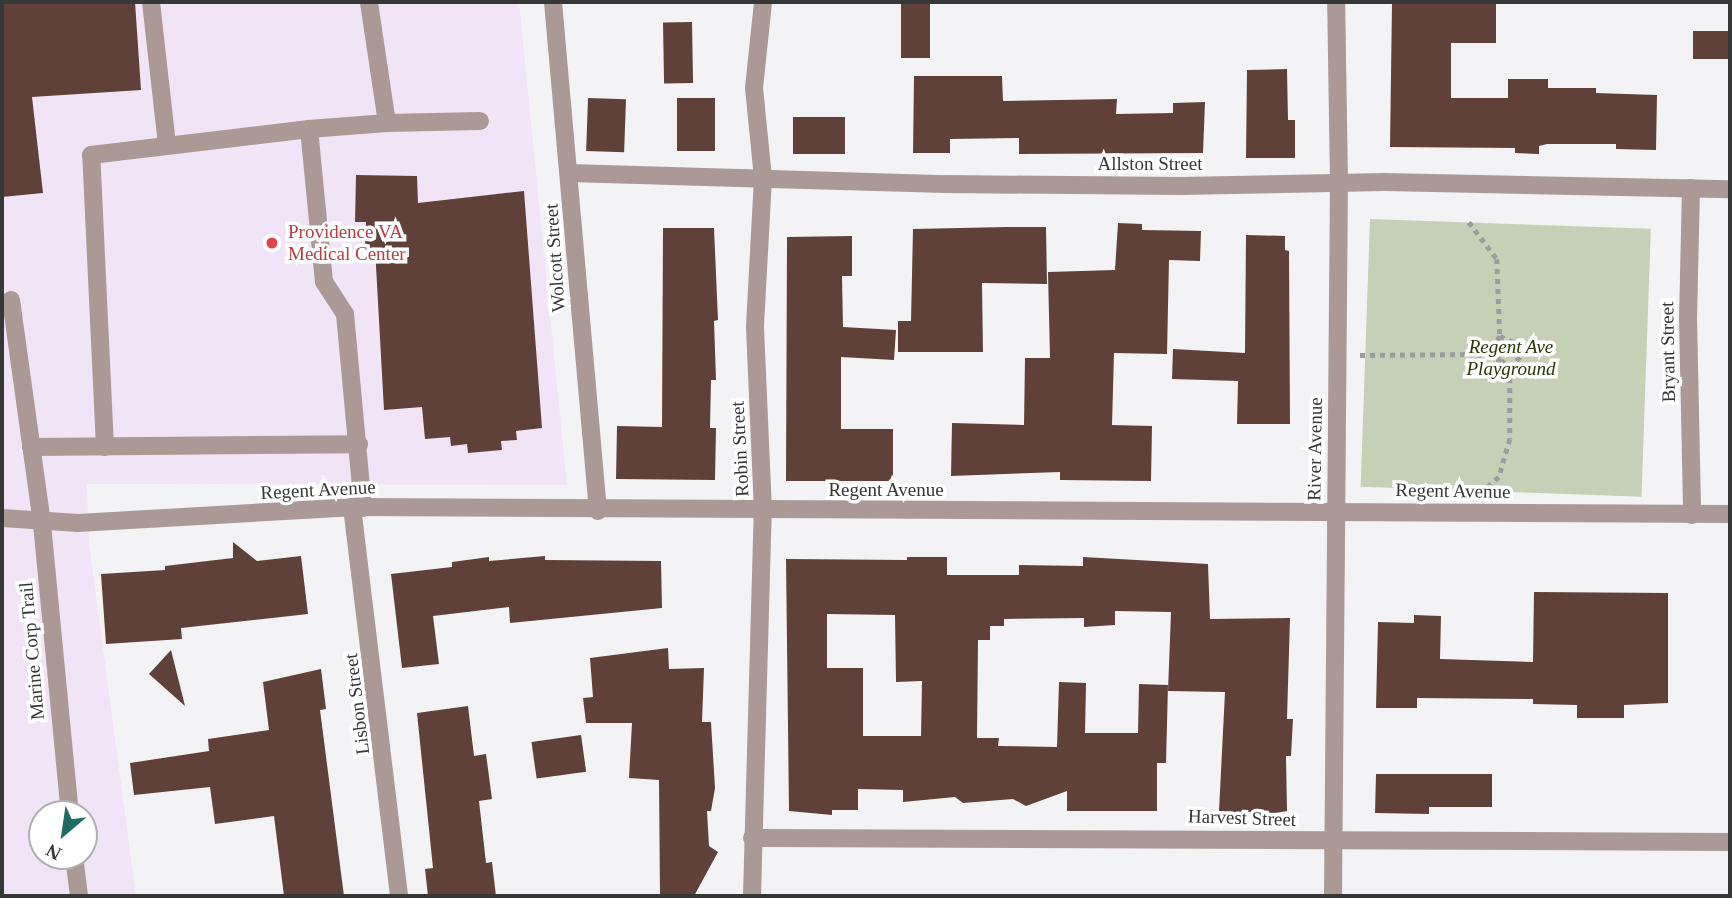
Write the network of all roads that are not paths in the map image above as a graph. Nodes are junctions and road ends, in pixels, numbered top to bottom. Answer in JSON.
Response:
{"nodes":[{"id":1,"x":151,"y":2,"type":"edge"},
{"id":2,"x":369,"y":2,"type":"edge"},
{"id":3,"x":553,"y":2,"type":"edge"},
{"id":4,"x":763,"y":2,"type":"edge"},
{"id":5,"x":1336,"y":2,"type":"edge"},
{"id":6,"x":480,"y":121,"type":"dead end"},
{"id":7,"x":387,"y":123,"type":"junction"},
{"id":8,"x":309,"y":130,"type":"junction"},
{"id":9,"x":167,"y":145,"type":"junction"},
{"id":10,"x":570,"y":173,"type":"junction"},
{"id":11,"x":762,"y":178,"type":"junction"},
{"id":12,"x":1339,"y":183,"type":"junction"},
{"id":13,"x":1691,"y":188,"type":"junction"},
{"id":14,"x":1730,"y":189,"type":"edge"},
{"id":15,"x":12,"y":300,"type":"dead end"},
{"id":16,"x":359,"y":444,"type":"junction"},
{"id":17,"x":31,"y":447,"type":"junction"},
{"id":18,"x":105,"y":447,"type":"junction"},
{"id":19,"x":358,"y":508,"type":"junction"},
{"id":20,"x":598,"y":511,"type":"junction"},
{"id":21,"x":764,"y":511,"type":"junction"},
{"id":22,"x":1335,"y":513,"type":"junction"},
{"id":23,"x":1730,"y":514,"type":"edge"},
{"id":24,"x":1692,"y":515,"type":"junction"},
{"id":25,"x":2,"y":518,"type":"edge"},
{"id":26,"x":42,"y":524,"type":"junction"},
{"id":27,"x":69,"y":800,"type":"edge"},
{"id":28,"x":752,"y":838,"type":"junction"},
{"id":29,"x":1730,"y":842,"type":"edge"},
{"id":30,"x":1334,"y":843,"type":"junction"},
{"id":31,"x":76,"y":870,"type":"edge"},
{"id":32,"x":79,"y":896,"type":"edge"},
{"id":33,"x":399,"y":896,"type":"edge"},
{"id":34,"x":752,"y":896,"type":"edge"},
{"id":35,"x":1334,"y":896,"type":"edge"}],
"edges":[{"from":1,"to":9,"type":"street"},
{"from":2,"to":7,"type":"street"},
{"from":3,"to":10,"type":"street","name":"Wolcott Street"},
{"from":4,"to":11,"type":"street","name":"Robin Street"},
{"from":5,"to":12,"type":"street","name":"River Avenue"},
{"from":6,"to":7,"type":"street"},
{"from":7,"to":8,"type":"street"},
{"from":8,"to":9,"type":"street"},
{"from":8,"to":16,"type":"street","name":"Lisbon Street"},
{"from":9,"to":18,"type":"street"},
{"from":10,"to":11,"type":"street","name":"Allston Street"},
{"from":10,"to":20,"type":"street","name":"Wolcott Street"},
{"from":11,"to":12,"type":"street","name":"Allston Street"},
{"from":11,"to":21,"type":"street","name":"Robin Street"},
{"from":12,"to":13,"type":"street","name":"Allston Street"},
{"from":12,"to":22,"type":"street","name":"River Avenue"},
{"from":13,"to":14,"type":"street","name":"Allston Street"},
{"from":13,"to":24,"type":"street","name":"Bryant Street"},
{"from":15,"to":17,"type":"street","name":"Marine Corp Trail"},
{"from":16,"to":18,"type":"street"},
{"from":16,"to":19,"type":"street","name":"Lisbon Street"},
{"from":17,"to":18,"type":"street"},
{"from":17,"to":26,"type":"street","name":"Marine Corp Trail"},
{"from":19,"to":20,"type":"street","name":"Regent Avenue"},
{"from":19,"to":26,"type":"street","name":"Regent Avenue"},
{"from":19,"to":33,"type":"street","name":"Lisbon Street"},
{"from":20,"to":21,"type":"street","name":"Regent Avenue"},
{"from":21,"to":22,"type":"street","name":"Regent Avenue"},
{"from":21,"to":28,"type":"street","name":"Robin Street"},
{"from":22,"to":24,"type":"street","name":"Regent Avenue"},
{"from":22,"to":30,"type":"street","name":"River Avenue"},
{"from":23,"to":24,"type":"street","name":"Regent Avenue"},
{"from":25,"to":26,"type":"street"},
{"from":26,"to":27,"type":"street","name":"Marine Corp Trail"},
{"from":28,"to":30,"type":"street","name":"Harvest Street"},
{"from":28,"to":34,"type":"street","name":"Robin Street"},
{"from":29,"to":30,"type":"street","name":"Harvest Street"},
{"from":30,"to":35,"type":"street","name":"River Avenue"},
{"from":31,"to":32,"type":"street"}]}
